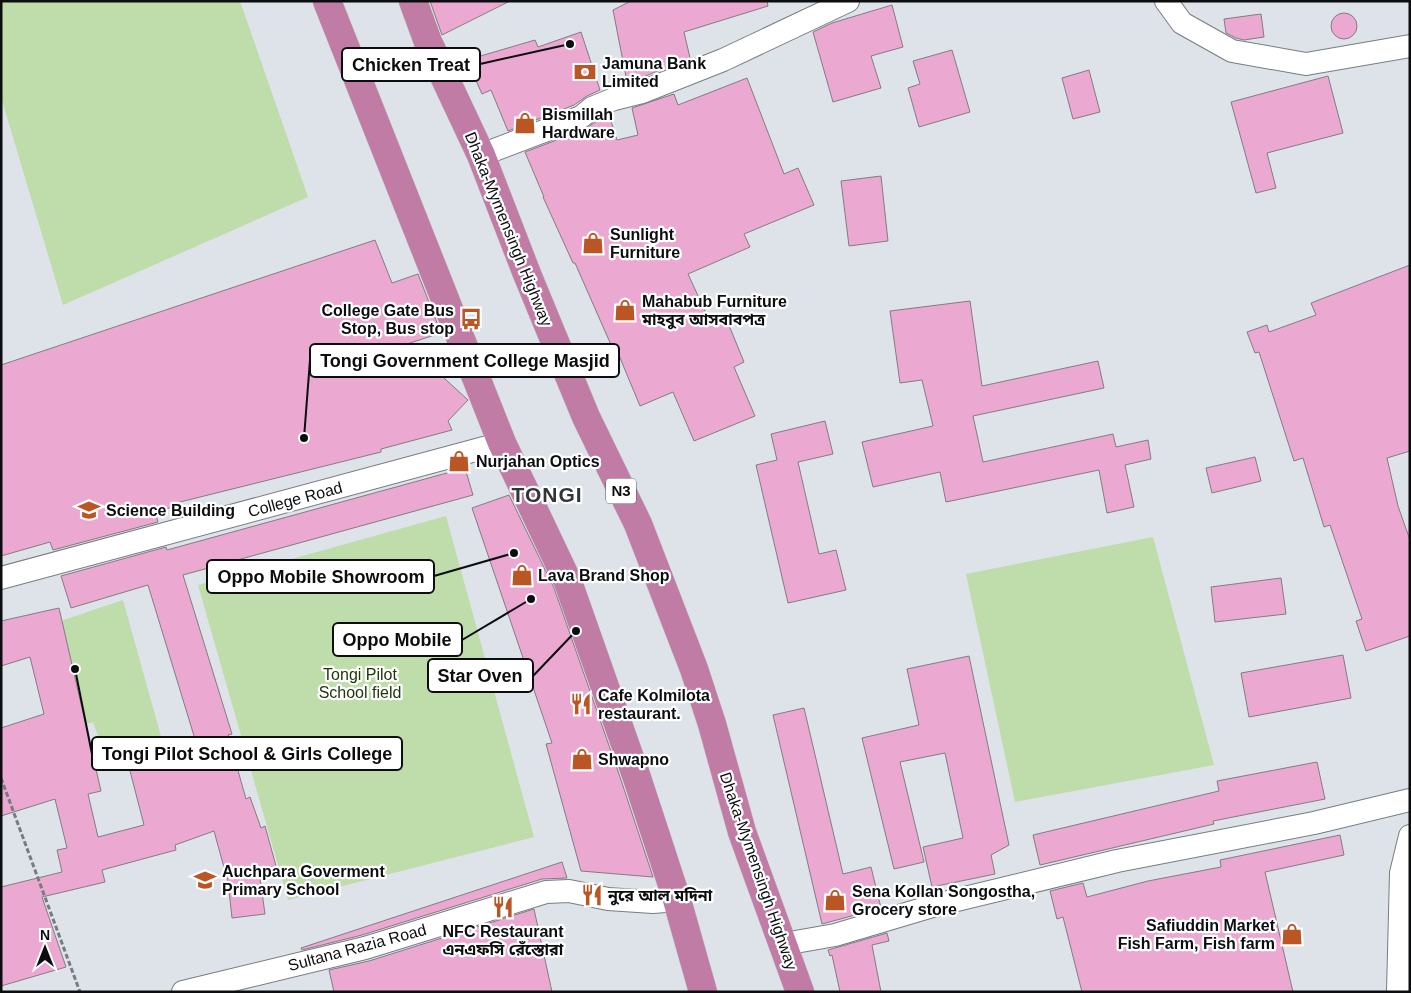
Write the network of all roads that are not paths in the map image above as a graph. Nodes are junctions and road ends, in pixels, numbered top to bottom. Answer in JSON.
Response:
{"nodes":[{"id":1,"x":327,"y":1,"type":"edge"},
{"id":2,"x":413,"y":1,"type":"edge"},
{"id":3,"x":848,"y":1,"type":"edge"},
{"id":4,"x":1166,"y":1,"type":"edge"},
{"id":5,"x":1410,"y":46,"type":"edge"},
{"id":6,"x":481,"y":155,"type":"junction"},
{"id":7,"x":502,"y":443,"type":"junction"},
{"id":8,"x":1,"y":578,"type":"edge"},
{"id":9,"x":1410,"y":800,"type":"edge"},
{"id":10,"x":1410,"y":836,"type":"edge"},
{"id":11,"x":677,"y":900,"type":"junction"},
{"id":12,"x":784,"y":944,"type":"junction"},
{"id":13,"x":183,"y":992,"type":"edge"},
{"id":14,"x":703,"y":992,"type":"edge"},
{"id":15,"x":800,"y":992,"type":"edge"},
{"id":16,"x":1398,"y":992,"type":"edge"}],
"edges":[{"from":1,"to":7,"type":"highway"},
{"from":2,"to":6,"type":"highway","name":"Dhaka-Mymensingh Highway","number":"N3"},
{"from":3,"to":6,"type":"street"},
{"from":4,"to":5,"type":"street"},
{"from":6,"to":12,"type":"highway","name":"Dhaka-Mymensingh Highway","number":"N3"},
{"from":7,"to":8,"type":"street","name":"College Road"},
{"from":7,"to":11,"type":"highway"},
{"from":9,"to":12,"type":"street"},
{"from":10,"to":16,"type":"street"},
{"from":11,"to":13,"type":"street","name":"Sultana Razia Road"},
{"from":11,"to":14,"type":"highway"},
{"from":12,"to":15,"type":"highway","name":"Dhaka-Mymensingh Highway","number":"N3"}]}
